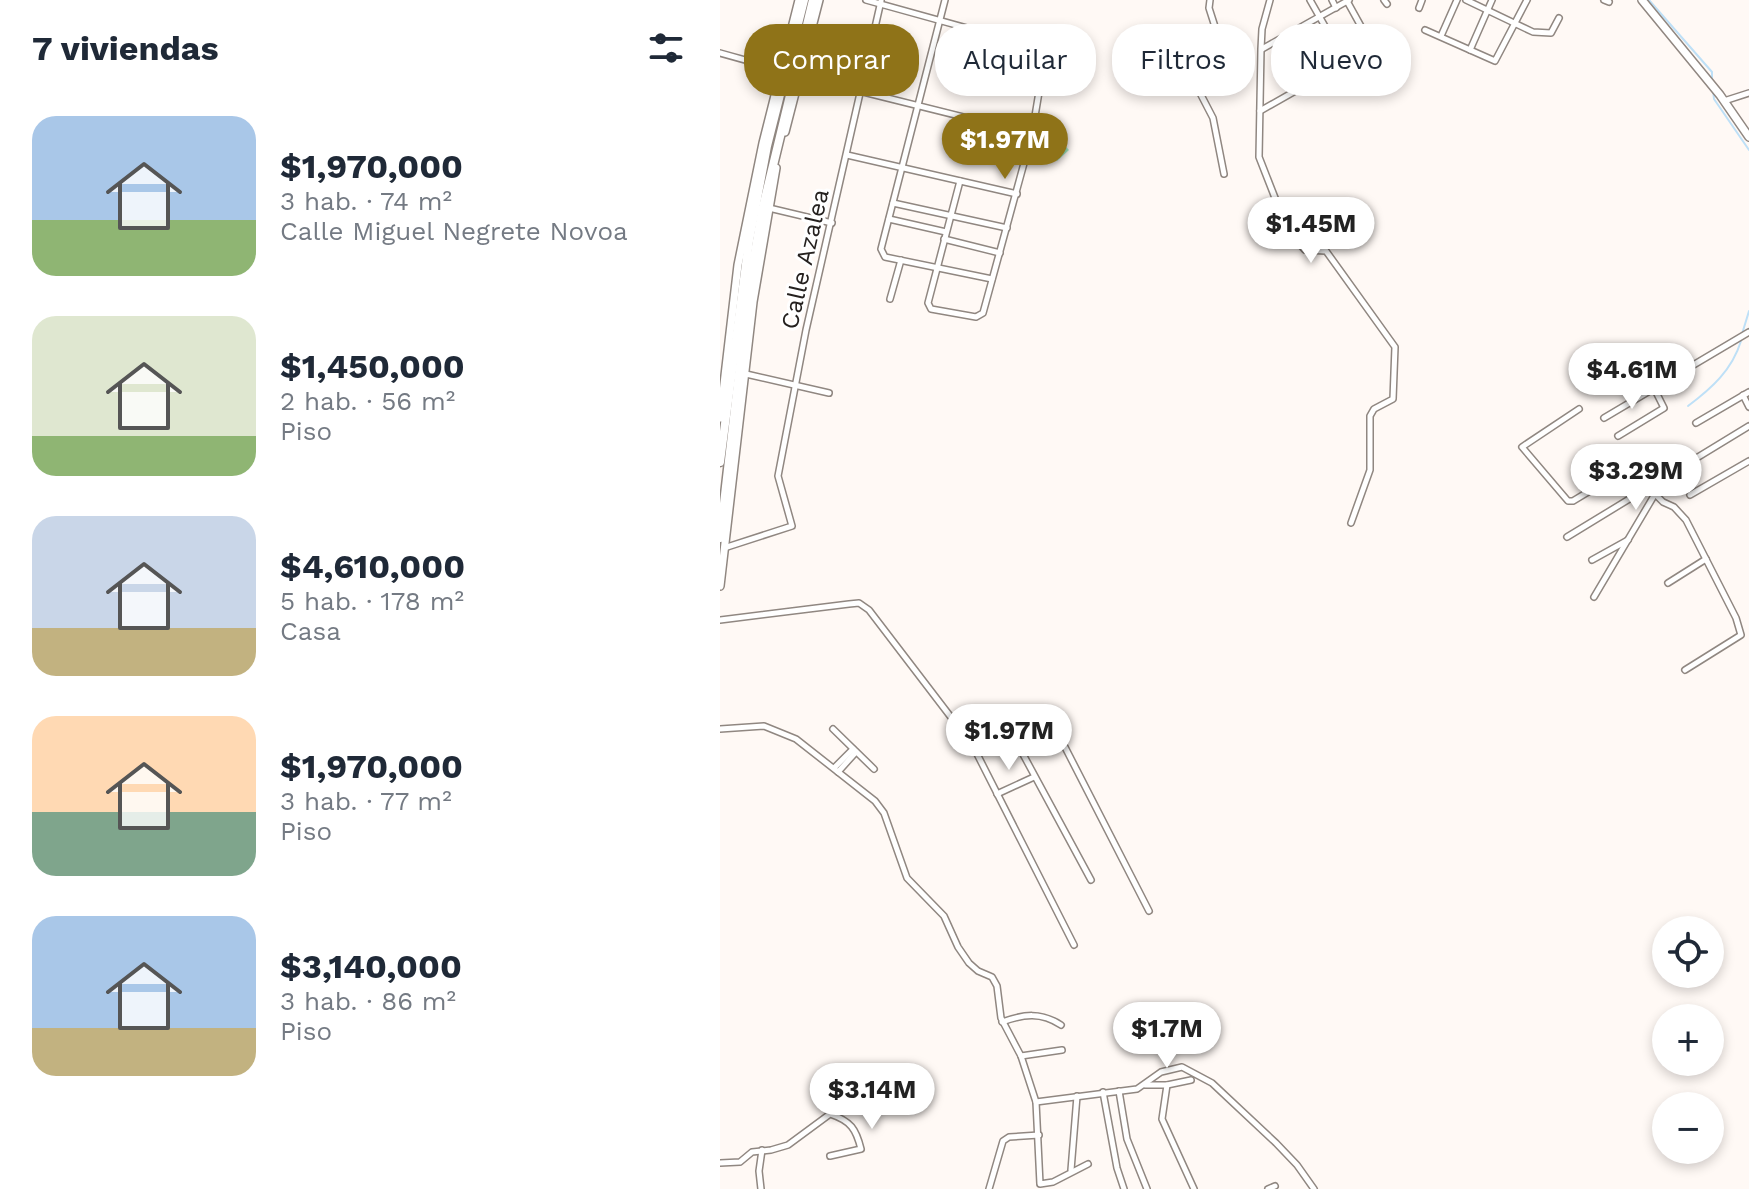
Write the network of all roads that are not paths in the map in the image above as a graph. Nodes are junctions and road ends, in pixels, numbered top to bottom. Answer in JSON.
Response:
{"nodes":[{"id":1,"x":802,"y":0,"type":"edge"},
{"id":2,"x":813,"y":0,"type":"edge"},
{"id":3,"x":819,"y":0,"type":"edge"},
{"id":4,"x":866,"y":0,"type":"edge"},
{"id":5,"x":945,"y":0,"type":"edge"},
{"id":6,"x":1210,"y":0,"type":"edge"},
{"id":7,"x":1270,"y":0,"type":"edge"},
{"id":8,"x":1310,"y":0,"type":"edge"},
{"id":9,"x":1332,"y":0,"type":"edge"},
{"id":10,"x":1422,"y":0,"type":"edge"},
{"id":11,"x":1457,"y":0,"type":"edge"},
{"id":12,"x":1466,"y":0,"type":"edge"},
{"id":13,"x":1492,"y":0,"type":"edge"},
{"id":14,"x":1527,"y":0,"type":"edge"},
{"id":15,"x":1642,"y":0,"type":"edge"},
{"id":16,"x":1348,"y":1,"type":"edge"},
{"id":17,"x":881,"y":2,"type":"edge"},
{"id":18,"x":1336,"y":8,"type":"junction"},
{"id":19,"x":1419,"y":8,"type":"dead end"},
{"id":20,"x":1487,"y":9,"type":"junction"},
{"id":21,"x":1320,"y":18,"type":"junction"},
{"id":22,"x":1559,"y":18,"type":"dead end"},
{"id":23,"x":940,"y":20,"type":"junction"},
{"id":24,"x":1516,"y":23,"type":"junction"},
{"id":25,"x":795,"y":24,"type":"edge"},
{"id":26,"x":813,"y":24,"type":"edge"},
{"id":27,"x":876,"y":24,"type":"edge"},
{"id":28,"x":1309,"y":24,"type":"edge"},
{"id":29,"x":1323,"y":24,"type":"edge"},
{"id":30,"x":1360,"y":24,"type":"edge"},
{"id":31,"x":1425,"y":30,"type":"dead end"},
{"id":32,"x":1441,"y":36,"type":"junction"},
{"id":33,"x":1271,"y":44,"type":"edge"},
{"id":34,"x":1261,"y":49,"type":"junction"},
{"id":35,"x":1470,"y":50,"type":"junction"},
{"id":36,"x":720,"y":53,"type":"edge"},
{"id":37,"x":744,"y":60,"type":"edge"},
{"id":38,"x":1749,"y":93,"type":"edge"},
{"id":39,"x":775,"y":96,"type":"edge"},
{"id":40,"x":794,"y":96,"type":"edge"},
{"id":41,"x":860,"y":96,"type":"edge"},
{"id":42,"x":877,"y":96,"type":"edge"},
{"id":43,"x":1285,"y":96,"type":"edge"},
{"id":44,"x":1724,"y":101,"type":"junction"},
{"id":45,"x":918,"y":106,"type":"junction"},
{"id":46,"x":1259,"y":111,"type":"junction"},
{"id":47,"x":1032,"y":134,"type":"junction"},
{"id":48,"x":1749,"y":137,"type":"edge"},
{"id":49,"x":847,"y":155,"type":"junction"},
{"id":50,"x":902,"y":168,"type":"junction"},
{"id":51,"x":1224,"y":174,"type":"dead end"},
{"id":52,"x":960,"y":181,"type":"junction"},
{"id":53,"x":1017,"y":194,"type":"junction"},
{"id":54,"x":893,"y":203,"type":"junction"},
{"id":55,"x":769,"y":208,"type":"junction"},
{"id":56,"x":950,"y":216,"type":"junction"},
{"id":57,"x":889,"y":219,"type":"junction"},
{"id":58,"x":832,"y":223,"type":"junction"},
{"id":59,"x":1007,"y":228,"type":"junction"},
{"id":60,"x":946,"y":232,"type":"junction"},
{"id":61,"x":944,"y":239,"type":"junction"},
{"id":62,"x":1000,"y":253,"type":"junction"},
{"id":63,"x":901,"y":260,"type":"junction"},
{"id":64,"x":937,"y":268,"type":"junction"},
{"id":65,"x":992,"y":279,"type":"junction"},
{"id":66,"x":890,"y":299,"type":"dead end"},
{"id":67,"x":1749,"y":332,"type":"edge"},
{"id":68,"x":723,"y":358,"type":"edge"},
{"id":69,"x":746,"y":374,"type":"junction"},
{"id":70,"x":795,"y":386,"type":"junction"},
{"id":71,"x":1654,"y":388,"type":"junction"},
{"id":72,"x":829,"y":393,"type":"dead end"},
{"id":73,"x":1746,"y":393,"type":"edge"},
{"id":74,"x":1749,"y":407,"type":"edge"},
{"id":75,"x":1579,"y":409,"type":"dead end"},
{"id":76,"x":720,"y":418,"type":"edge"},
{"id":77,"x":1604,"y":418,"type":"dead end"},
{"id":78,"x":1696,"y":423,"type":"dead end"},
{"id":79,"x":1749,"y":426,"type":"edge"},
{"id":80,"x":1618,"y":436,"type":"dead end"},
{"id":81,"x":1749,"y":461,"type":"edge"},
{"id":82,"x":720,"y":462,"type":"edge"},
{"id":83,"x":1661,"y":479,"type":"junction"},
{"id":84,"x":1655,"y":494,"type":"junction"},
{"id":85,"x":1690,"y":495,"type":"dead end"},
{"id":86,"x":1351,"y":523,"type":"dead end"},
{"id":87,"x":1567,"y":537,"type":"dead end"},
{"id":88,"x":720,"y":538,"type":"edge"},
{"id":89,"x":1628,"y":540,"type":"junction"},
{"id":90,"x":724,"y":548,"type":"junction"},
{"id":91,"x":1706,"y":559,"type":"junction"},
{"id":92,"x":1592,"y":560,"type":"dead end"},
{"id":93,"x":1668,"y":583,"type":"dead end"},
{"id":94,"x":720,"y":586,"type":"edge"},
{"id":95,"x":1594,"y":597,"type":"dead end"},
{"id":96,"x":720,"y":620,"type":"edge"},
{"id":97,"x":1685,"y":670,"type":"dead end"},
{"id":98,"x":720,"y":729,"type":"edge"},
{"id":99,"x":833,"y":729,"type":"dead end"},
{"id":100,"x":855,"y":750,"type":"junction"},
{"id":101,"x":874,"y":769,"type":"dead end"},
{"id":102,"x":836,"y":770,"type":"junction"},
{"id":103,"x":1034,"y":777,"type":"junction"},
{"id":104,"x":997,"y":794,"type":"junction"},
{"id":105,"x":1091,"y":880,"type":"dead end"},
{"id":106,"x":1149,"y":911,"type":"dead end"},
{"id":107,"x":1074,"y":945,"type":"dead end"},
{"id":108,"x":1002,"y":1022,"type":"junction"},
{"id":109,"x":1061,"y":1025,"type":"dead end"},
{"id":110,"x":1062,"y":1050,"type":"dead end"},
{"id":111,"x":1021,"y":1056,"type":"junction"},
{"id":112,"x":1191,"y":1080,"type":"dead end"},
{"id":113,"x":1145,"y":1085,"type":"junction"},
{"id":114,"x":1167,"y":1085,"type":"junction"},
{"id":115,"x":1119,"y":1091,"type":"junction"},
{"id":116,"x":1103,"y":1092,"type":"junction"},
{"id":117,"x":1077,"y":1096,"type":"junction"},
{"id":118,"x":1036,"y":1102,"type":"junction"},
{"id":119,"x":1039,"y":1135,"type":"junction"},
{"id":120,"x":762,"y":1150,"type":"junction"},
{"id":121,"x":830,"y":1156,"type":"dead end"},
{"id":122,"x":720,"y":1163,"type":"edge"},
{"id":123,"x":1088,"y":1164,"type":"dead end"},
{"id":124,"x":1071,"y":1170,"type":"junction"},
{"id":125,"x":1053,"y":1182,"type":"junction"},
{"id":126,"x":761,"y":1189,"type":"edge"},
{"id":127,"x":989,"y":1189,"type":"edge"},
{"id":128,"x":1056,"y":1189,"type":"edge"},
{"id":129,"x":1124,"y":1189,"type":"edge"},
{"id":130,"x":1147,"y":1189,"type":"edge"},
{"id":131,"x":1194,"y":1189,"type":"edge"},
{"id":132,"x":1314,"y":1189,"type":"edge"}],
"edges":[{"from":1,"to":25,"type":"street"},
{"from":1,"to":82,"type":"main road"},
{"from":2,"to":88,"type":"main road"},
{"from":3,"to":26,"type":"street"},
{"from":4,"to":17,"type":"street"},
{"from":5,"to":23,"type":"street"},
{"from":6,"to":51,"type":"street"},
{"from":7,"to":34,"type":"street"},
{"from":8,"to":21,"type":"street"},
{"from":9,"to":18,"type":"street"},
{"from":10,"to":19,"type":"street"},
{"from":11,"to":32,"type":"street"},
{"from":12,"to":20,"type":"street"},
{"from":13,"to":20,"type":"street"},
{"from":14,"to":24,"type":"street"},
{"from":15,"to":44,"type":"street"},
{"from":16,"to":18,"type":"street"},
{"from":16,"to":30,"type":"street"},
{"from":17,"to":23,"type":"street"},
{"from":17,"to":27,"type":"street","name":"Calle Azalea"},
{"from":18,"to":21,"type":"street"},
{"from":20,"to":24,"type":"street"},
{"from":20,"to":35,"type":"street"},
{"from":21,"to":28,"type":"street"},
{"from":21,"to":29,"type":"street"},
{"from":22,"to":24,"type":"street"},
{"from":23,"to":45,"type":"street"},
{"from":23,"to":47,"type":"street"},
{"from":24,"to":35,"type":"street"},
{"from":31,"to":32,"type":"street"},
{"from":32,"to":35,"type":"street"},
{"from":33,"to":34,"type":"street"},
{"from":34,"to":46,"type":"street"},
{"from":36,"to":37,"type":"street"},
{"from":38,"to":44,"type":"street"},
{"from":39,"to":68,"type":"street"},
{"from":40,"to":55,"type":"street"},
{"from":41,"to":49,"type":"street","name":"Calle Azalea"},
{"from":42,"to":45,"type":"street"},
{"from":43,"to":46,"type":"street"},
{"from":44,"to":48,"type":"street"},
{"from":45,"to":47,"type":"street"},
{"from":45,"to":50,"type":"street"},
{"from":46,"to":86,"type":"street"},
{"from":47,"to":53,"type":"street"},
{"from":49,"to":50,"type":"street"},
{"from":49,"to":58,"type":"street","name":"Calle Azalea"},
{"from":50,"to":52,"type":"street"},
{"from":50,"to":54,"type":"street"},
{"from":52,"to":53,"type":"street"},
{"from":52,"to":56,"type":"street"},
{"from":53,"to":59,"type":"street"},
{"from":54,"to":56,"type":"street"},
{"from":54,"to":57,"type":"street"},
{"from":55,"to":58,"type":"street"},
{"from":55,"to":69,"type":"street"},
{"from":56,"to":59,"type":"street"},
{"from":56,"to":60,"type":"street"},
{"from":57,"to":60,"type":"street"},
{"from":57,"to":63,"type":"street"},
{"from":58,"to":70,"type":"street","name":"Calle Azalea"},
{"from":59,"to":62,"type":"street"},
{"from":60,"to":61,"type":"street"},
{"from":61,"to":62,"type":"street"},
{"from":61,"to":64,"type":"street"},
{"from":62,"to":65,"type":"street"},
{"from":63,"to":64,"type":"street"},
{"from":63,"to":66,"type":"street"},
{"from":64,"to":65,"type":"street"},
{"from":64,"to":65,"type":"street"},
{"from":67,"to":71,"type":"street"},
{"from":68,"to":76,"type":"street"},
{"from":69,"to":70,"type":"street"},
{"from":69,"to":90,"type":"street"},
{"from":70,"to":72,"type":"street"},
{"from":70,"to":90,"type":"street","name":"Calle Azalea"},
{"from":71,"to":77,"type":"street"},
{"from":71,"to":80,"type":"street"},
{"from":73,"to":74,"type":"street"},
{"from":73,"to":78,"type":"street"},
{"from":75,"to":83,"type":"street"},
{"from":79,"to":83,"type":"street"},
{"from":81,"to":85,"type":"street"},
{"from":83,"to":84,"type":"street"},
{"from":83,"to":87,"type":"street"},
{"from":84,"to":89,"type":"street"},
{"from":84,"to":91,"type":"street"},
{"from":89,"to":92,"type":"street"},
{"from":89,"to":95,"type":"street"},
{"from":90,"to":94,"type":"street"},
{"from":91,"to":93,"type":"street"},
{"from":91,"to":97,"type":"street"},
{"from":96,"to":104,"type":"street"},
{"from":98,"to":102,"type":"street"},
{"from":99,"to":100,"type":"street"},
{"from":100,"to":101,"type":"street"},
{"from":100,"to":102,"type":"street"},
{"from":102,"to":108,"type":"street"},
{"from":103,"to":104,"type":"street"},
{"from":103,"to":105,"type":"street"},
{"from":103,"to":106,"type":"street"},
{"from":104,"to":107,"type":"street"},
{"from":108,"to":109,"type":"street"},
{"from":108,"to":111,"type":"street"},
{"from":110,"to":111,"type":"street"},
{"from":111,"to":118,"type":"street"},
{"from":112,"to":114,"type":"street"},
{"from":113,"to":114,"type":"street"},
{"from":113,"to":115,"type":"street"},
{"from":113,"to":132,"type":"street"},
{"from":114,"to":131,"type":"street"},
{"from":115,"to":116,"type":"street"},
{"from":115,"to":130,"type":"street"},
{"from":116,"to":117,"type":"street"},
{"from":116,"to":129,"type":"street"},
{"from":117,"to":118,"type":"street"},
{"from":117,"to":124,"type":"street"},
{"from":118,"to":119,"type":"street"},
{"from":119,"to":125,"type":"street"},
{"from":119,"to":127,"type":"street"},
{"from":120,"to":121,"type":"street"},
{"from":120,"to":122,"type":"street"},
{"from":120,"to":126,"type":"street"},
{"from":123,"to":124,"type":"street"},
{"from":124,"to":125,"type":"street"},
{"from":125,"to":128,"type":"street"}]}
